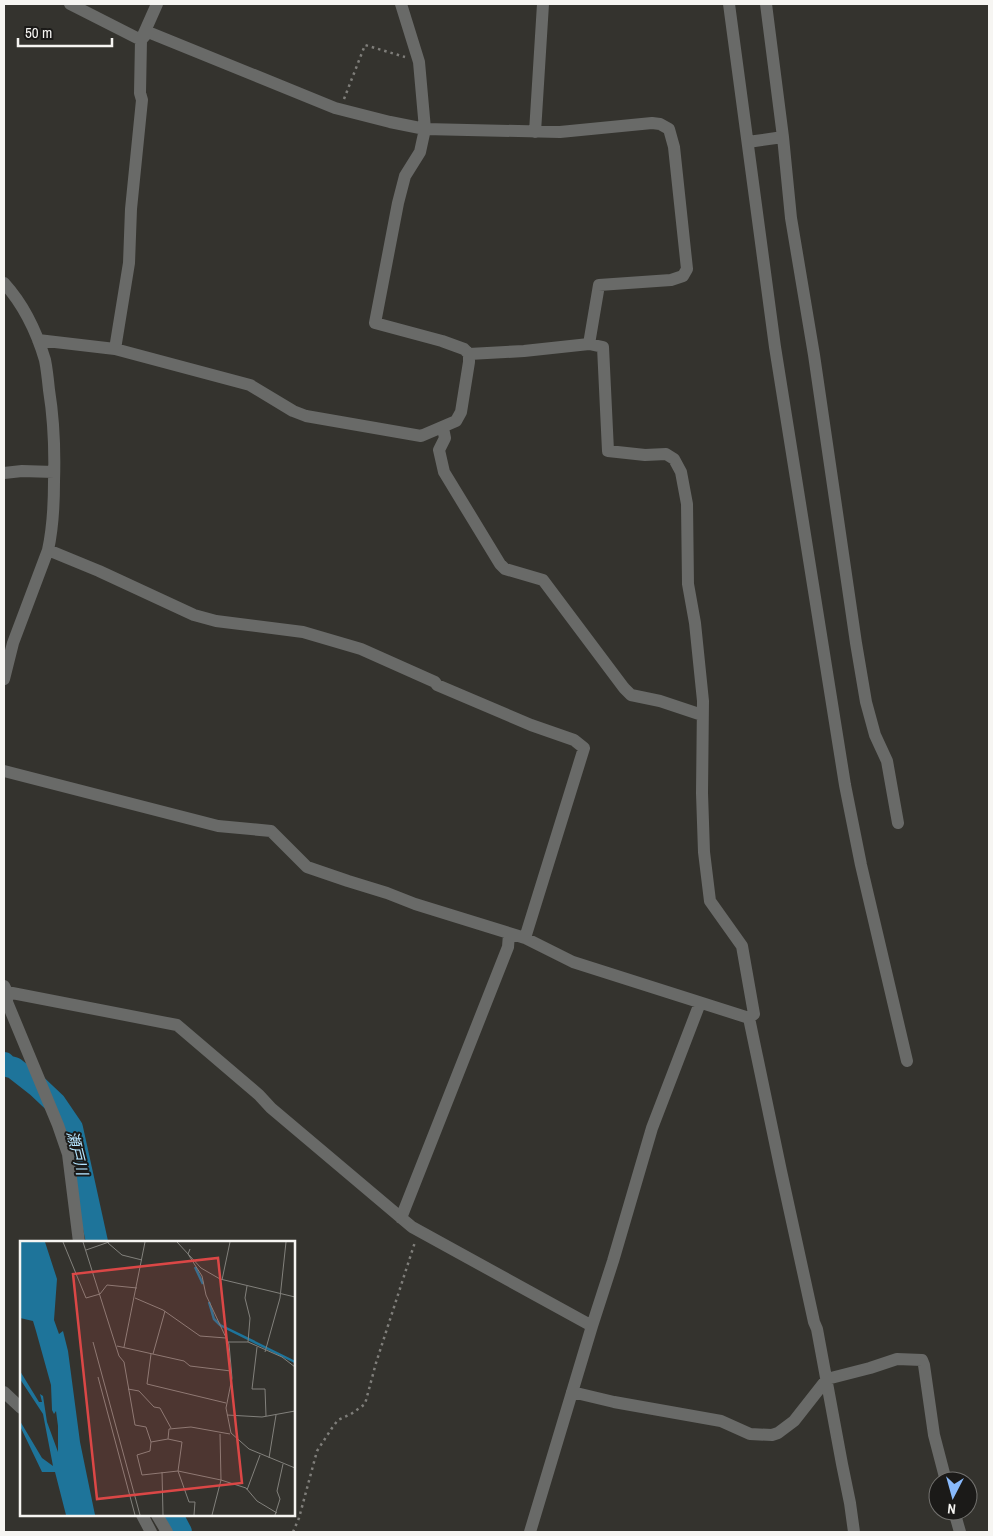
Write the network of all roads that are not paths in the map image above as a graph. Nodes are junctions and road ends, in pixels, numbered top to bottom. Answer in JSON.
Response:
{"nodes":[{"id":1,"x":70,"y":4,"type":"edge"},
{"id":2,"x":157,"y":4,"type":"edge"},
{"id":3,"x":401,"y":4,"type":"edge"},
{"id":4,"x":543,"y":4,"type":"edge"},
{"id":5,"x":730,"y":4,"type":"edge"},
{"id":6,"x":766,"y":4,"type":"edge"},
{"id":7,"x":141,"y":40,"type":"junction"},
{"id":8,"x":424,"y":128,"type":"junction"},
{"id":9,"x":534,"y":132,"type":"junction"},
{"id":10,"x":783,"y":137,"type":"junction"},
{"id":11,"x":748,"y":142,"type":"junction"},
{"id":12,"x":4,"y":283,"type":"edge"},
{"id":13,"x":38,"y":340,"type":"junction"},
{"id":14,"x":589,"y":344,"type":"junction"},
{"id":15,"x":115,"y":349,"type":"junction"},
{"id":16,"x":469,"y":354,"type":"junction"},
{"id":17,"x":443,"y":428,"type":"junction"},
{"id":18,"x":54,"y":472,"type":"junction"},
{"id":19,"x":4,"y":473,"type":"edge"},
{"id":20,"x":48,"y":550,"type":"junction"},
{"id":21,"x":4,"y":679,"type":"edge"},
{"id":22,"x":702,"y":715,"type":"junction"},
{"id":23,"x":4,"y":771,"type":"edge"},
{"id":24,"x":898,"y":823,"type":"dead end"},
{"id":25,"x":509,"y":934,"type":"junction"},
{"id":26,"x":525,"y":938,"type":"junction"},
{"id":27,"x":5,"y":989,"type":"edge"},
{"id":28,"x":700,"y":1003,"type":"junction"},
{"id":29,"x":749,"y":1018,"type":"junction"},
{"id":30,"x":907,"y":1061,"type":"dead end"},
{"id":31,"x":401,"y":1218,"type":"junction"},
{"id":32,"x":79,"y":1241,"type":"edge"},
{"id":33,"x":592,"y":1326,"type":"junction"},
{"id":34,"x":827,"y":1379,"type":"junction"},
{"id":35,"x":4,"y":1392,"type":"edge"},
{"id":36,"x":572,"y":1392,"type":"junction"},
{"id":37,"x":20,"y":1407,"type":"edge"},
{"id":38,"x":943,"y":1471,"type":"edge"},
{"id":39,"x":143,"y":1516,"type":"edge"},
{"id":40,"x":158,"y":1516,"type":"edge"},
{"id":41,"x":151,"y":1532,"type":"edge"},
{"id":42,"x":166,"y":1532,"type":"edge"},
{"id":43,"x":530,"y":1532,"type":"edge"},
{"id":44,"x":854,"y":1532,"type":"edge"}],
"edges":[{"from":1,"to":7,"type":"street"},
{"from":2,"to":7,"type":"street"},
{"from":3,"to":8,"type":"street"},
{"from":4,"to":9,"type":"street"},
{"from":5,"to":11,"type":"street"},
{"from":6,"to":10,"type":"street"},
{"from":7,"to":8,"type":"street"},
{"from":7,"to":15,"type":"street"},
{"from":8,"to":9,"type":"street"},
{"from":8,"to":16,"type":"street"},
{"from":9,"to":14,"type":"street"},
{"from":10,"to":11,"type":"street"},
{"from":10,"to":24,"type":"street"},
{"from":11,"to":30,"type":"street"},
{"from":12,"to":13,"type":"street"},
{"from":13,"to":15,"type":"street"},
{"from":13,"to":18,"type":"street"},
{"from":14,"to":16,"type":"street"},
{"from":14,"to":22,"type":"street"},
{"from":15,"to":17,"type":"street"},
{"from":16,"to":17,"type":"street"},
{"from":17,"to":22,"type":"street"},
{"from":18,"to":19,"type":"street"},
{"from":18,"to":20,"type":"street"},
{"from":20,"to":21,"type":"street"},
{"from":20,"to":26,"type":"street"},
{"from":22,"to":29,"type":"street"},
{"from":23,"to":25,"type":"street"},
{"from":25,"to":26,"type":"street"},
{"from":25,"to":31,"type":"street"},
{"from":26,"to":28,"type":"street"},
{"from":27,"to":31,"type":"street"},
{"from":27,"to":32,"type":"street"},
{"from":28,"to":29,"type":"street"},
{"from":28,"to":33,"type":"street"},
{"from":29,"to":34,"type":"street"},
{"from":31,"to":33,"type":"street"},
{"from":33,"to":36,"type":"street"},
{"from":34,"to":36,"type":"street"},
{"from":34,"to":38,"type":"street"},
{"from":34,"to":44,"type":"street"},
{"from":35,"to":37,"type":"street"},
{"from":36,"to":43,"type":"street"},
{"from":39,"to":41,"type":"street"},
{"from":40,"to":42,"type":"street"}]}
